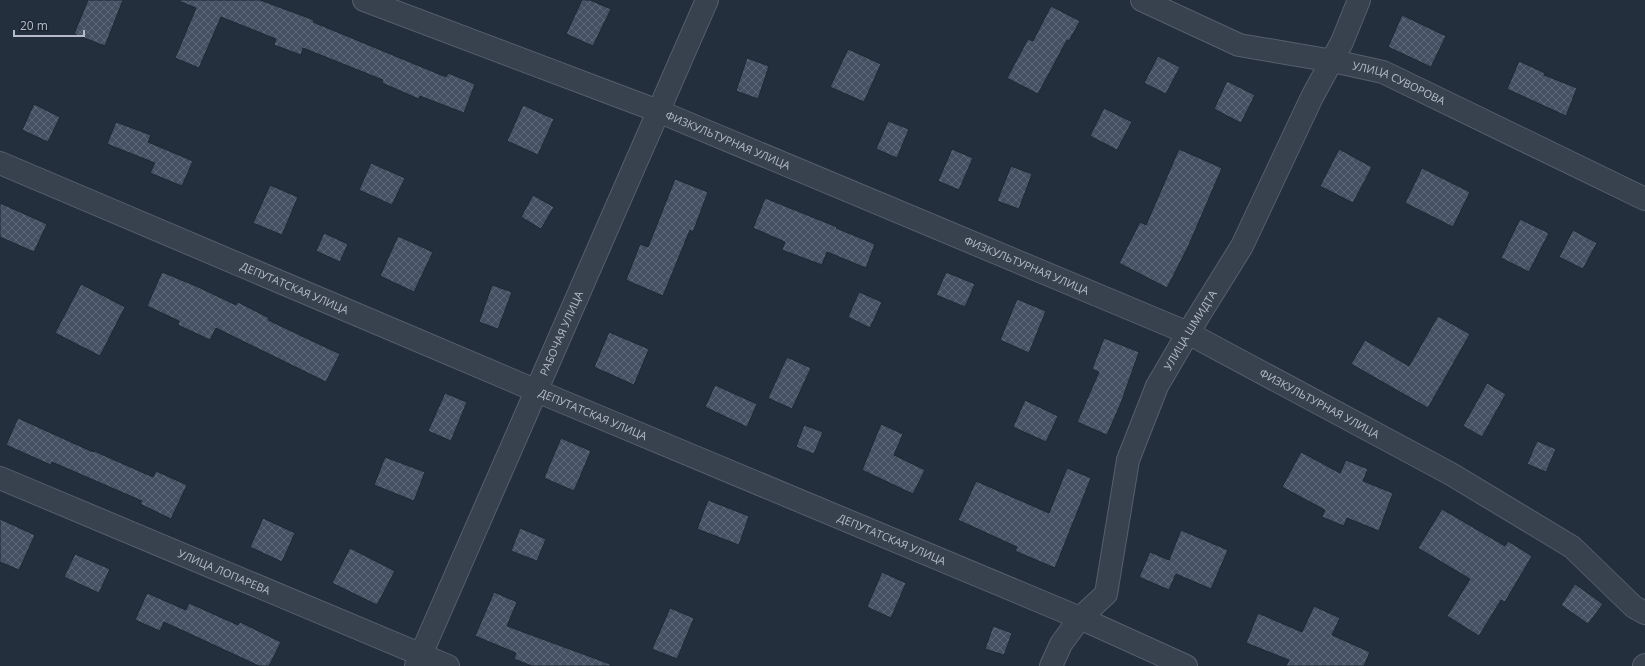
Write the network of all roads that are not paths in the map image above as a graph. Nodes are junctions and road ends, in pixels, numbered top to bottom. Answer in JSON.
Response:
{"nodes":[{"id":1,"x":364,"y":0,"type":"edge"},
{"id":2,"x":707,"y":0,"type":"edge"},
{"id":3,"x":1142,"y":0,"type":"edge"},
{"id":4,"x":1359,"y":0,"type":"edge"},
{"id":5,"x":1333,"y":61,"type":"junction"},
{"id":6,"x":658,"y":111,"type":"junction"},
{"id":7,"x":0,"y":163,"type":"edge"},
{"id":8,"x":1645,"y":199,"type":"edge"},
{"id":9,"x":1188,"y":333,"type":"junction"},
{"id":10,"x":537,"y":391,"type":"junction"},
{"id":11,"x":0,"y":478,"type":"edge"},
{"id":12,"x":1645,"y":613,"type":"edge"},
{"id":13,"x":1080,"y":618,"type":"junction"},
{"id":14,"x":419,"y":660,"type":"edge"},
{"id":15,"x":448,"y":666,"type":"edge"},
{"id":16,"x":1051,"y":666,"type":"edge"},
{"id":17,"x":1186,"y":666,"type":"edge"}],
"edges":[{"from":1,"to":6,"type":"street","name":"ФИЗКУЛЬТУРНАЯ УЛИЦА"},
{"from":2,"to":6,"type":"street","name":"РАБОЧАЯ УЛИЦА"},
{"from":3,"to":5,"type":"street","name":"УЛИЦА СУВОРОВА"},
{"from":4,"to":5,"type":"street","name":"УЛИЦА ШМИДТА"},
{"from":5,"to":8,"type":"street","name":"УЛИЦА СУВОРОВА"},
{"from":5,"to":9,"type":"street","name":"УЛИЦА ШМИДТА"},
{"from":6,"to":9,"type":"street","name":"ФИЗКУЛЬТУРНАЯ УЛИЦА"},
{"from":6,"to":10,"type":"street","name":"РАБОЧАЯ УЛИЦА"},
{"from":7,"to":10,"type":"street","name":"ДЕПУТАТСКАЯ УЛИЦА"},
{"from":9,"to":12,"type":"street","name":"ФИЗКУЛЬТУРНАЯ УЛИЦА"},
{"from":9,"to":13,"type":"street","name":"УЛИЦА ШМИДТА"},
{"from":10,"to":13,"type":"street","name":"ДЕПУТАТСКАЯ УЛИЦА"},
{"from":10,"to":14,"type":"street","name":"РАБОЧАЯ УЛИЦА"},
{"from":11,"to":14,"type":"street","name":"УЛИЦА ЛОПАРЕВА"},
{"from":13,"to":16,"type":"street","name":"УЛИЦА ШМИДТА"},
{"from":13,"to":17,"type":"street","name":"ДЕПУТАТСКАЯ УЛИЦА"},
{"from":14,"to":15,"type":"street","name":"УЛИЦА ЛОПАРЕВА"}]}
